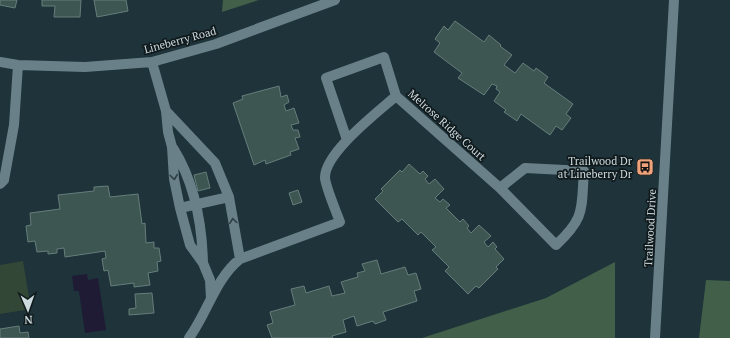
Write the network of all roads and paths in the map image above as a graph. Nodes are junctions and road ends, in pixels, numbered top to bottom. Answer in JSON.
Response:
{"nodes":[{"id":1,"x":335,"y":0,"type":"edge"},
{"id":2,"x":674,"y":0,"type":"edge"},
{"id":3,"x":0,"y":62,"type":"edge"},
{"id":4,"x":152,"y":62,"type":"junction"},
{"id":5,"x":18,"y":65,"type":"junction"},
{"id":6,"x":396,"y":96,"type":"junction"},
{"id":7,"x":166,"y":111,"type":"junction"},
{"id":8,"x":347,"y":140,"type":"junction"},
{"id":9,"x":172,"y":147,"type":"junction"},
{"id":10,"x":0,"y":184,"type":"edge"},
{"id":11,"x":500,"y":188,"type":"junction"},
{"id":12,"x":229,"y":197,"type":"junction"},
{"id":13,"x":196,"y":205,"type":"junction"},
{"id":14,"x":180,"y":208,"type":"junction"},
{"id":15,"x":240,"y":259,"type":"junction"},
{"id":16,"x":203,"y":262,"type":"junction"},
{"id":17,"x":211,"y":301,"type":"junction"},
{"id":18,"x":190,"y":338,"type":"edge"},
{"id":19,"x":655,"y":338,"type":"edge"}],
"edges":[{"from":1,"to":4,"type":"street","name":"Lineberry Road"},
{"from":2,"to":19,"type":"street","name":"Trailwood Drive"},
{"from":3,"to":5,"type":"street","name":"Lineberry Road"},
{"from":4,"to":5,"type":"street","name":"Lineberry Road"},
{"from":4,"to":7,"type":"street"},
{"from":5,"to":10,"type":"street"},
{"from":6,"to":8,"type":"street","name":"Melrose Ridge Court"},
{"from":6,"to":8,"type":"street"},
{"from":6,"to":11,"type":"street","name":"Melrose Ridge Court"},
{"from":7,"to":9,"type":"street"},
{"from":7,"to":12,"type":"street"},
{"from":8,"to":15,"type":"street","name":"Melrose Ridge Court"},
{"from":9,"to":13,"type":"street"},
{"from":9,"to":14,"type":"street","one_way":true},
{"from":11,"to":11,"type":"street","name":"Melrose Ridge Court"},
{"from":12,"to":13,"type":"street"},
{"from":15,"to":12,"type":"street","one_way":true},
{"from":13,"to":14,"type":"street"},
{"from":13,"to":16,"type":"street"},
{"from":14,"to":16,"type":"street"},
{"from":15,"to":17,"type":"street"},
{"from":16,"to":17,"type":"street"},
{"from":17,"to":18,"type":"street"}]}
